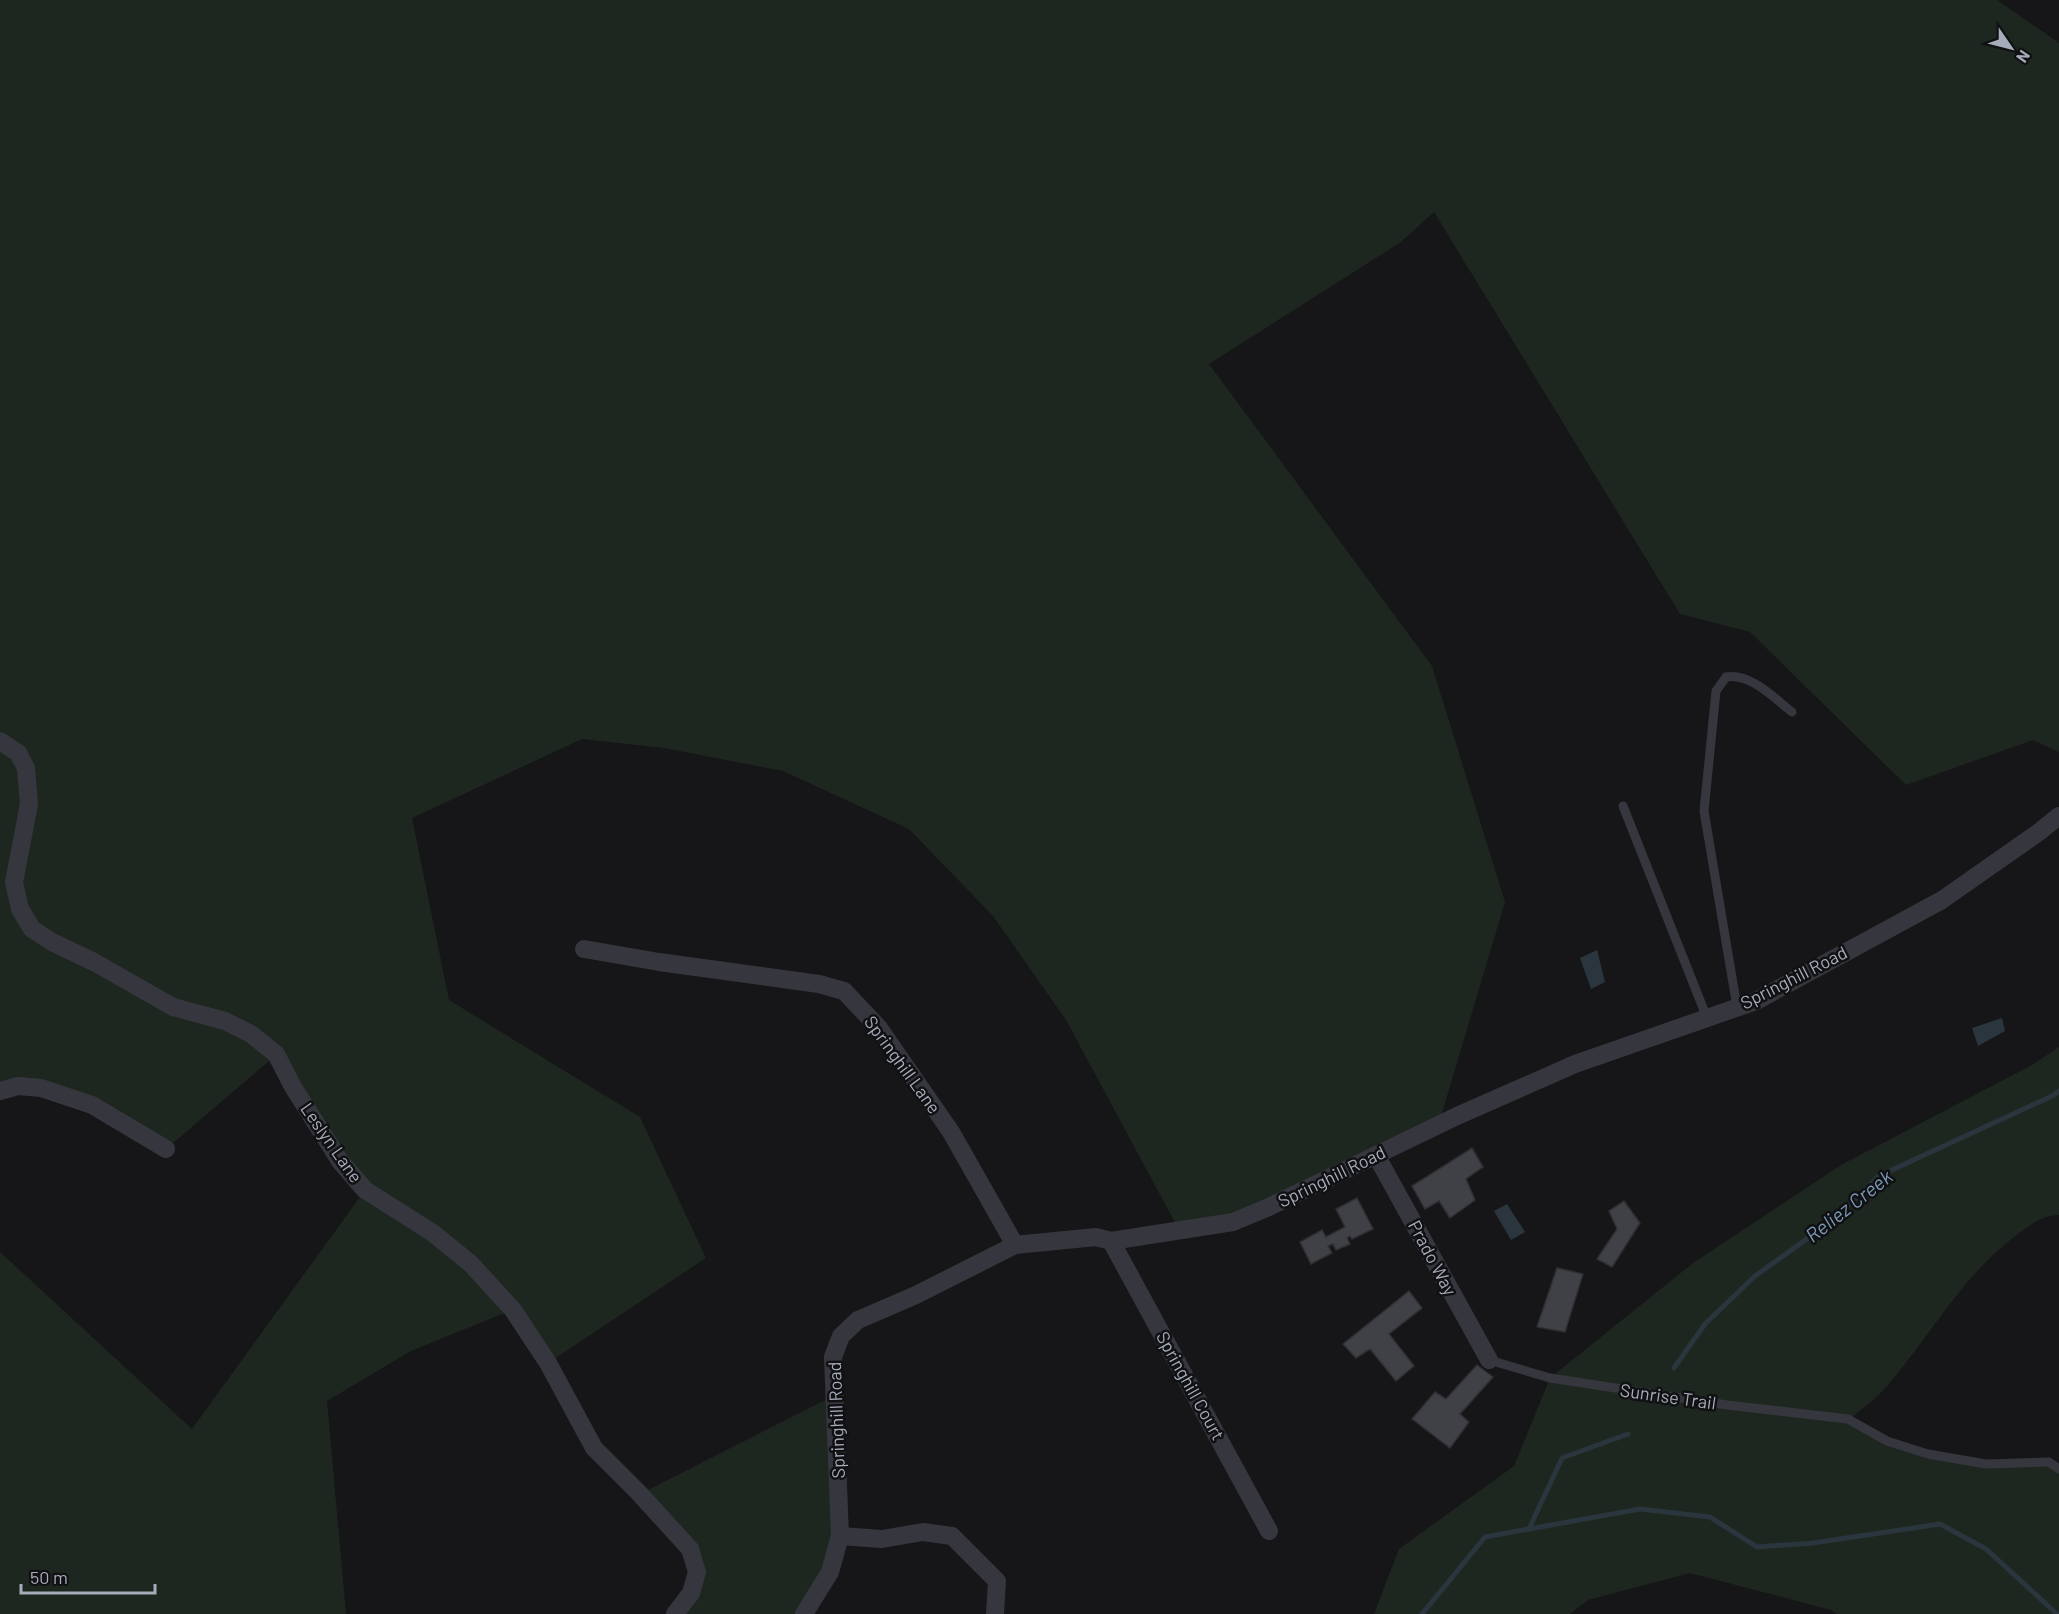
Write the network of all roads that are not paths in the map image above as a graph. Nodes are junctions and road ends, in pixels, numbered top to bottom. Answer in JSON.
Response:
{"nodes":[{"id":1,"x":1792,"y":712,"type":"dead end"},
{"id":2,"x":0,"y":741,"type":"edge"},
{"id":3,"x":1623,"y":806,"type":"dead end"},
{"id":4,"x":2059,"y":816,"type":"edge"},
{"id":5,"x":584,"y":949,"type":"dead end"},
{"id":6,"x":1737,"y":1007,"type":"junction"},
{"id":7,"x":1707,"y":1018,"type":"junction"},
{"id":8,"x":0,"y":1091,"type":"edge"},
{"id":9,"x":166,"y":1149,"type":"dead end"},
{"id":10,"x":1376,"y":1155,"type":"junction"},
{"id":11,"x":1111,"y":1242,"type":"junction"},
{"id":12,"x":1015,"y":1245,"type":"junction"},
{"id":13,"x":1490,"y":1360,"type":"joint"},
{"id":14,"x":2059,"y":1469,"type":"edge"},
{"id":15,"x":1269,"y":1531,"type":"dead end"},
{"id":16,"x":840,"y":1536,"type":"junction"},
{"id":17,"x":675,"y":1614,"type":"edge"},
{"id":18,"x":804,"y":1614,"type":"edge"},
{"id":19,"x":995,"y":1614,"type":"edge"}],
"edges":[{"from":1,"to":6,"type":"lane"},
{"from":2,"to":17,"type":"street","name":"Leslyn Lane"},
{"from":3,"to":7,"type":"lane"},
{"from":4,"to":6,"type":"street","name":"Springhill Road"},
{"from":5,"to":12,"type":"street","name":"Springhill Lane"},
{"from":6,"to":7,"type":"street","name":"Springhill Road"},
{"from":7,"to":10,"type":"street","name":"Springhill Road"},
{"from":8,"to":9,"type":"street"},
{"from":10,"to":11,"type":"street","name":"Springhill Road"},
{"from":10,"to":13,"type":"street","name":"Prado Way"},
{"from":11,"to":12,"type":"street","name":"Springhill Road"},
{"from":11,"to":15,"type":"street","name":"Springhill Court"},
{"from":12,"to":16,"type":"street","name":"Springhill Road"},
{"from":13,"to":14,"type":"lane","name":"Sunrise Trail"},
{"from":16,"to":18,"type":"street","name":"Springhill Road"},
{"from":16,"to":19,"type":"street"}]}
